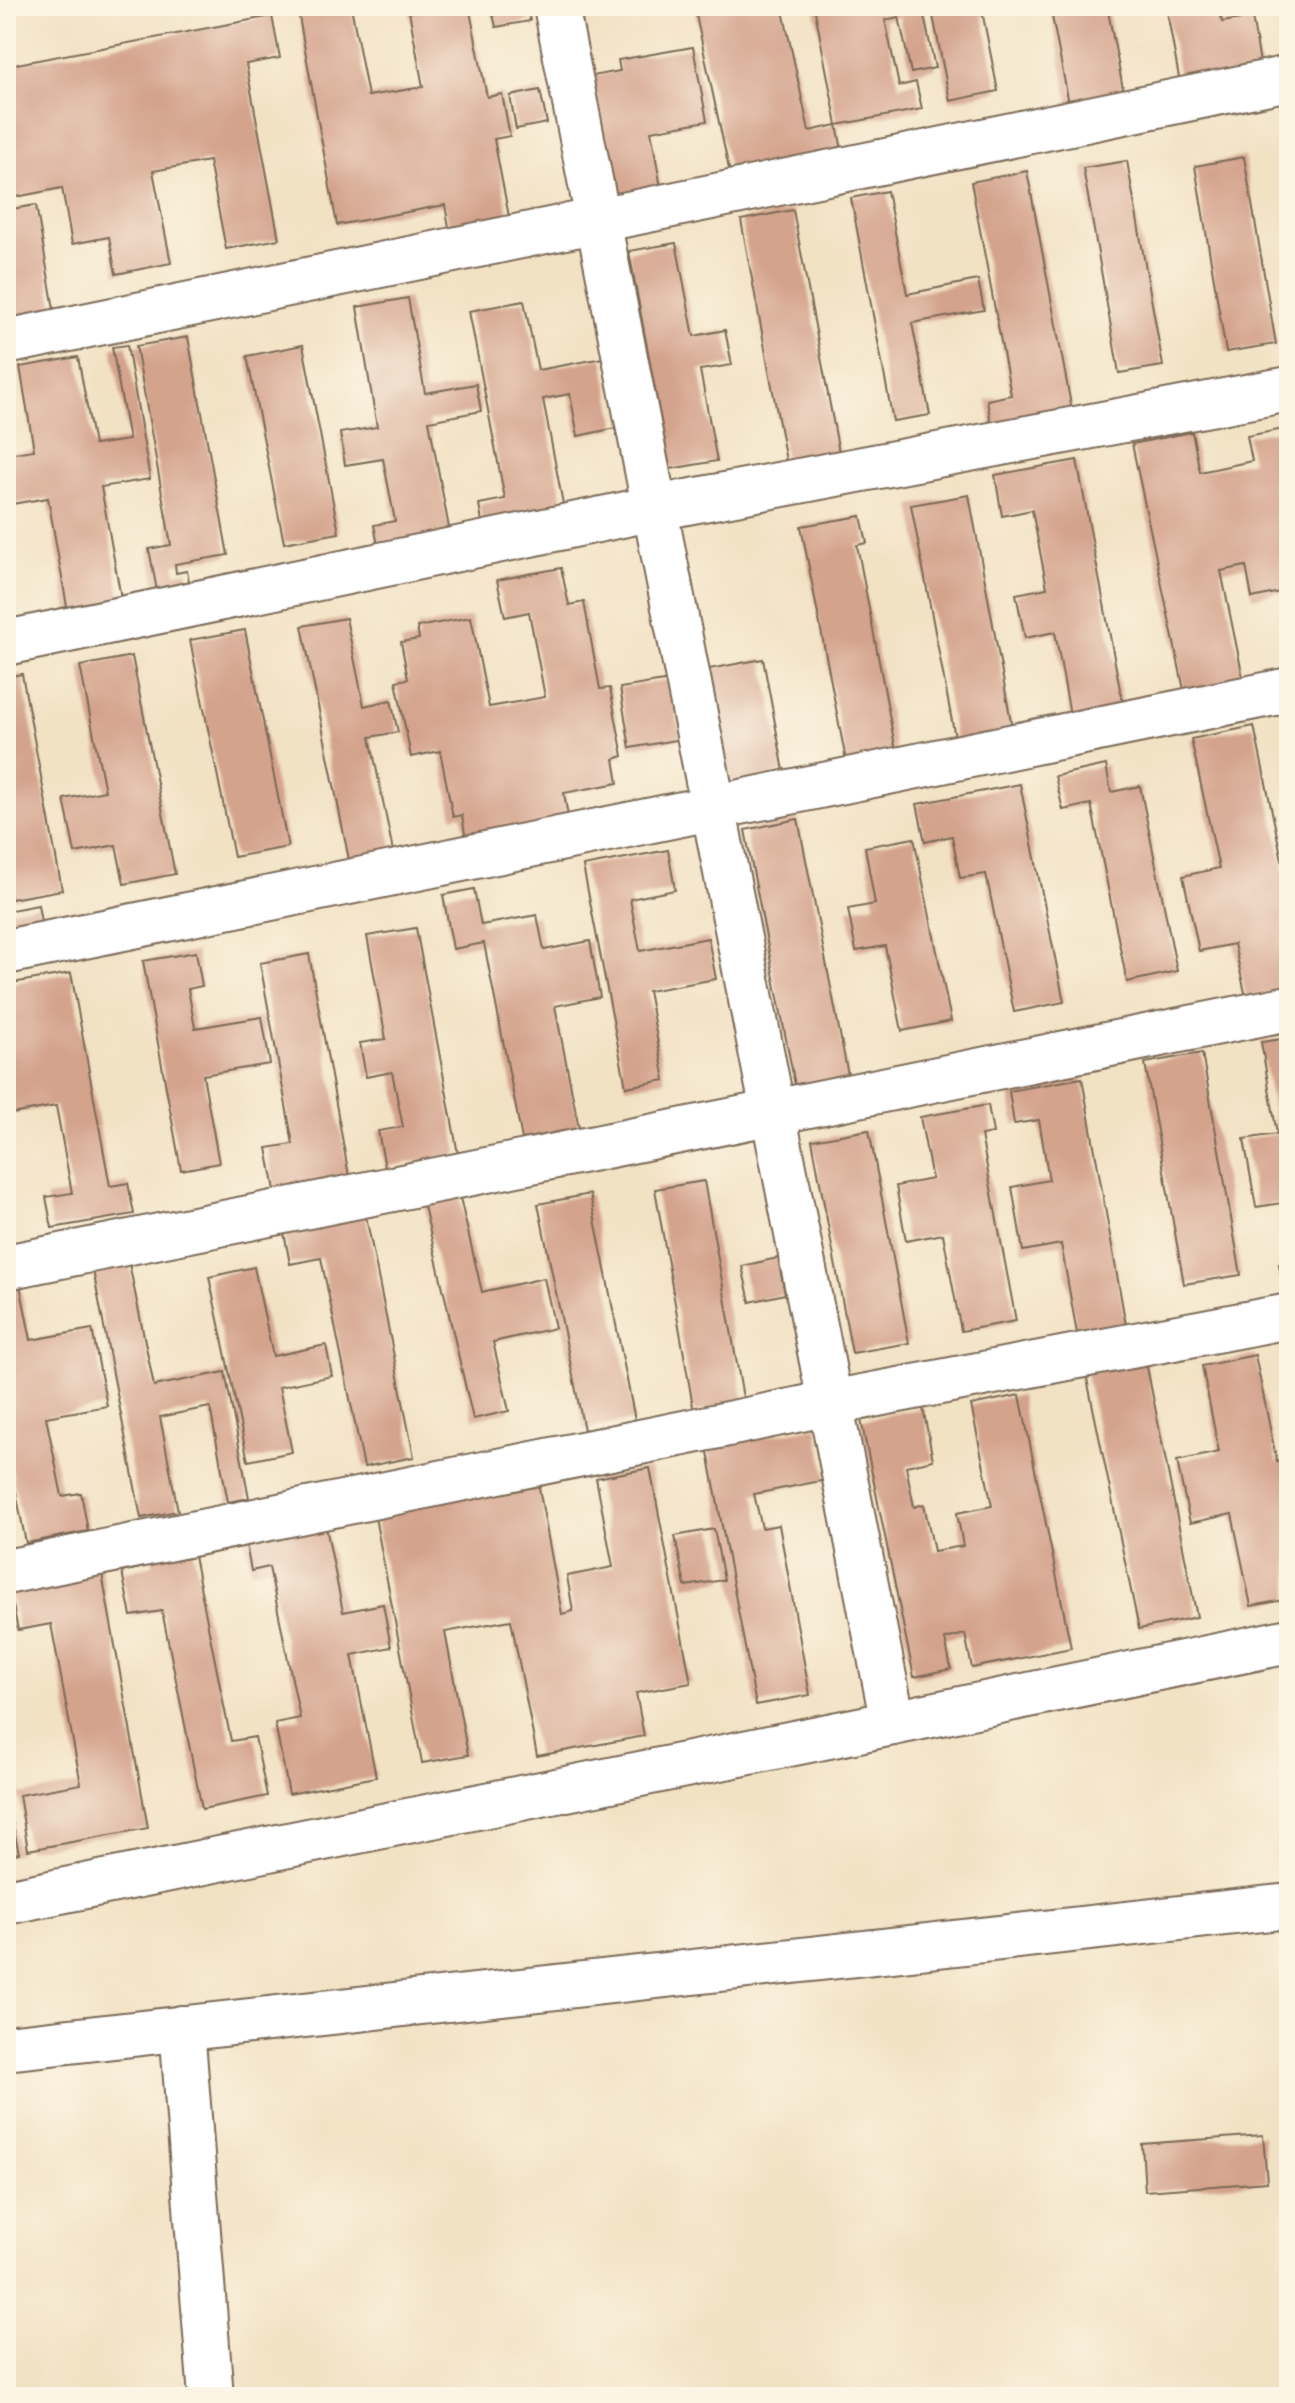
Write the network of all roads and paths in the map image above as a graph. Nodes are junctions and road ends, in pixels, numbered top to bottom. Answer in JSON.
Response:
{"nodes":[{"id":1,"x":556,"y":6,"type":"edge"},
{"id":2,"x":1289,"y":78,"type":"edge"},
{"id":3,"x":598,"y":220,"type":"junction"},
{"id":4,"x":6,"y":342,"type":"edge"},
{"id":5,"x":1289,"y":389,"type":"edge"},
{"id":6,"x":655,"y":508,"type":"junction"},
{"id":7,"x":6,"y":643,"type":"edge"},
{"id":8,"x":1289,"y":690,"type":"edge"},
{"id":9,"x":713,"y":806,"type":"junction"},
{"id":10,"x":6,"y":952,"type":"edge"},
{"id":11,"x":1289,"y":1008,"type":"edge"},
{"id":12,"x":775,"y":1112,"type":"junction"},
{"id":13,"x":6,"y":1267,"type":"edge"},
{"id":14,"x":1289,"y":1316,"type":"edge"},
{"id":15,"x":830,"y":1403,"type":"junction"},
{"id":16,"x":6,"y":1572,"type":"edge"},
{"id":17,"x":1289,"y":1641,"type":"edge"},
{"id":18,"x":893,"y":1723,"type":"junction"},
{"id":19,"x":6,"y":1902,"type":"edge"},
{"id":20,"x":1289,"y":1906,"type":"edge"},
{"id":21,"x":182,"y":2028,"type":"junction"},
{"id":22,"x":6,"y":2048,"type":"edge"},
{"id":23,"x":211,"y":2397,"type":"edge"}],
"edges":[{"from":1,"to":3,"type":"main road"},
{"from":2,"to":3,"type":"main road"},
{"from":3,"to":4,"type":"main road"},
{"from":3,"to":6,"type":"main road"},
{"from":5,"to":6,"type":"main road"},
{"from":6,"to":7,"type":"main road"},
{"from":6,"to":9,"type":"main road"},
{"from":8,"to":9,"type":"main road"},
{"from":9,"to":10,"type":"main road"},
{"from":9,"to":12,"type":"main road"},
{"from":11,"to":12,"type":"main road"},
{"from":12,"to":13,"type":"main road"},
{"from":12,"to":15,"type":"main road"},
{"from":14,"to":15,"type":"main road"},
{"from":15,"to":16,"type":"main road"},
{"from":15,"to":18,"type":"main road"},
{"from":17,"to":18,"type":"main road"},
{"from":18,"to":19,"type":"main road"},
{"from":20,"to":21,"type":"main road"},
{"from":21,"to":22,"type":"main road"},
{"from":21,"to":23,"type":"main road"}]}
